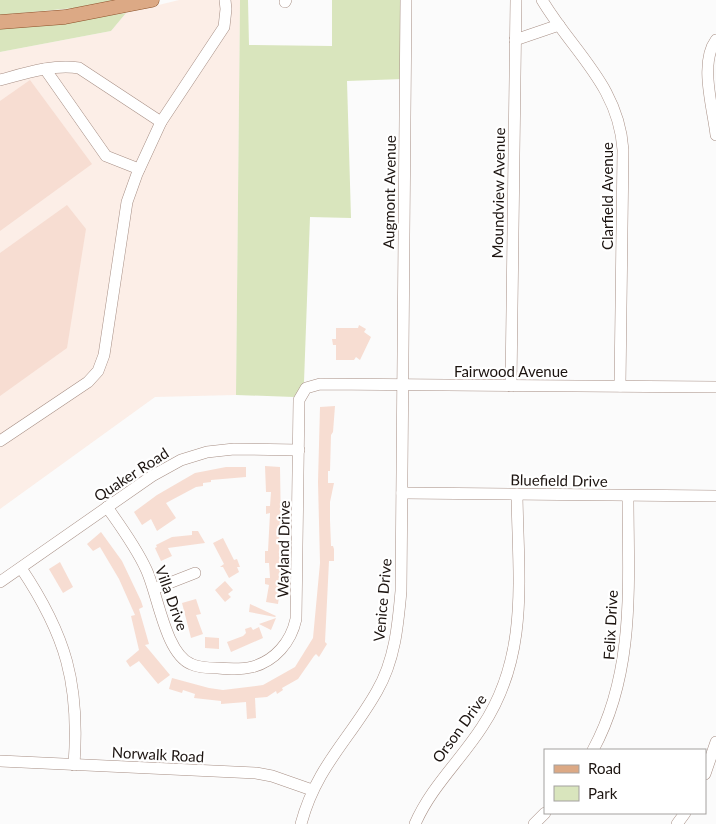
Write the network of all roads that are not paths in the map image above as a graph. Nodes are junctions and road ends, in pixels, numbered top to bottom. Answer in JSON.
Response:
{"nodes":[{"id":1,"x":152,"y":0,"type":"edge"},
{"id":2,"x":225,"y":0,"type":"edge"},
{"id":3,"x":406,"y":0,"type":"edge"},
{"id":4,"x":516,"y":0,"type":"edge"},
{"id":5,"x":542,"y":0,"type":"edge"},
{"id":6,"x":0,"y":22,"type":"edge"},
{"id":7,"x":559,"y":25,"type":"junction"},
{"id":8,"x":515,"y":40,"type":"junction"},
{"id":9,"x":713,"y":44,"type":"edge"},
{"id":10,"x":45,"y":69,"type":"junction"},
{"id":11,"x":0,"y":80,"type":"edge"},
{"id":12,"x":161,"y":122,"type":"junction"},
{"id":13,"x":716,"y":135,"type":"edge"},
{"id":14,"x":139,"y":169,"type":"junction"},
{"id":15,"x":403,"y":385,"type":"junction"},
{"id":16,"x":511,"y":386,"type":"junction"},
{"id":17,"x":620,"y":386,"type":"junction"},
{"id":18,"x":306,"y":388,"type":"joint"},
{"id":19,"x":716,"y":388,"type":"edge"},
{"id":20,"x":0,"y":441,"type":"edge"},
{"id":21,"x":299,"y":450,"type":"junction"},
{"id":22,"x":402,"y":493,"type":"junction"},
{"id":23,"x":518,"y":494,"type":"junction"},
{"id":24,"x":628,"y":496,"type":"junction"},
{"id":25,"x":716,"y":496,"type":"edge"},
{"id":26,"x":107,"y":507,"type":"junction"},
{"id":27,"x":20,"y":568,"type":"junction"},
{"id":28,"x":196,"y":573,"type":"dead end"},
{"id":29,"x":0,"y":582,"type":"edge"},
{"id":30,"x":154,"y":589,"type":"junction"},
{"id":31,"x":228,"y":669,"type":"joint"},
{"id":32,"x":716,"y":742,"type":"edge"},
{"id":33,"x":593,"y":749,"type":"edge"},
{"id":34,"x":0,"y":761,"type":"edge"},
{"id":35,"x":74,"y":765,"type":"junction"},
{"id":36,"x":706,"y":771,"type":"edge"},
{"id":37,"x":312,"y":790,"type":"junction"},
{"id":38,"x":544,"y":814,"type":"edge"},
{"id":39,"x":301,"y":824,"type":"edge"},
{"id":40,"x":415,"y":824,"type":"edge"},
{"id":41,"x":534,"y":824,"type":"edge"}],
"edges":[{"from":1,"to":6,"type":"main road"},
{"from":2,"to":12,"type":"street"},
{"from":3,"to":15,"type":"street","name":"Augmont Avenue"},
{"from":4,"to":8,"type":"street","name":"Moundview Avenue"},
{"from":5,"to":7,"type":"street","name":"Clarfield Avenue"},
{"from":7,"to":8,"type":"street"},
{"from":7,"to":17,"type":"street","name":"Clarfield Avenue"},
{"from":8,"to":16,"type":"street","name":"Moundview Avenue"},
{"from":9,"to":13,"type":"street"},
{"from":10,"to":11,"type":"street"},
{"from":10,"to":12,"type":"street"},
{"from":10,"to":14,"type":"street"},
{"from":12,"to":14,"type":"street"},
{"from":14,"to":20,"type":"street"},
{"from":15,"to":16,"type":"street","name":"Fairwood Avenue"},
{"from":15,"to":18,"type":"street","name":"Fairwood Avenue"},
{"from":15,"to":22,"type":"street","name":"Venice Drive"},
{"from":16,"to":17,"type":"street","name":"Fairwood Avenue"},
{"from":17,"to":19,"type":"street","name":"Fairwood Avenue"},
{"from":18,"to":21,"type":"street","name":"Wayland Drive"},
{"from":21,"to":26,"type":"street","name":"Quaker Road"},
{"from":21,"to":31,"type":"street","name":"Wayland Drive"},
{"from":22,"to":23,"type":"street","name":"Bluefield Drive"},
{"from":22,"to":37,"type":"street","name":"Venice Drive"},
{"from":23,"to":24,"type":"street","name":"Bluefield Drive"},
{"from":23,"to":40,"type":"street","name":"Orson Drive"},
{"from":24,"to":25,"type":"street","name":"Bluefield Drive"},
{"from":24,"to":33,"type":"street","name":"Felix Drive"},
{"from":26,"to":27,"type":"street","name":"Quaker Road"},
{"from":26,"to":30,"type":"street","name":"Villa Drive"},
{"from":27,"to":29,"type":"street","name":"Quaker Road"},
{"from":27,"to":35,"type":"street"},
{"from":28,"to":30,"type":"street"},
{"from":30,"to":31,"type":"street","name":"Villa Drive"},
{"from":32,"to":36,"type":"street"},
{"from":34,"to":35,"type":"street","name":"Norwalk Road"},
{"from":35,"to":37,"type":"street","name":"Norwalk Road"},
{"from":37,"to":39,"type":"street","name":"Venice Drive"},
{"from":38,"to":41,"type":"street"}]}
